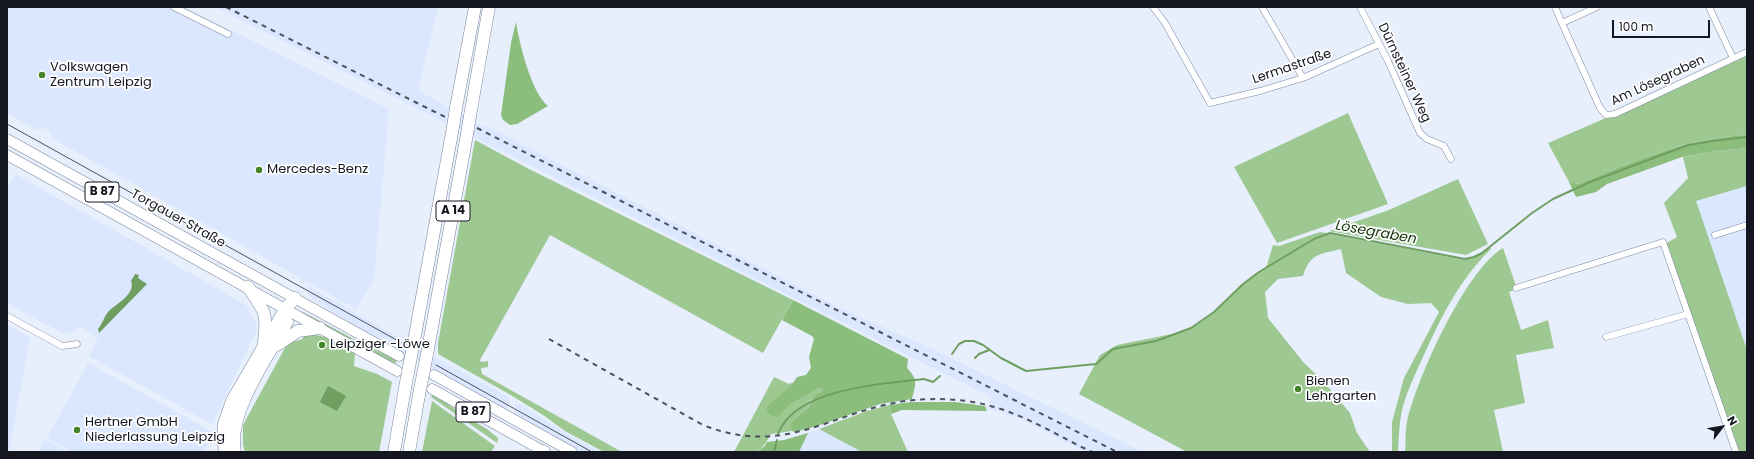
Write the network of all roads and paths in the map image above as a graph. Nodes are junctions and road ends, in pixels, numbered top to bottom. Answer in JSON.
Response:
{"nodes":[{"id":1,"x":174,"y":7,"type":"edge"},
{"id":2,"x":475,"y":7,"type":"edge"},
{"id":3,"x":489,"y":7,"type":"edge"},
{"id":4,"x":1153,"y":7,"type":"edge"},
{"id":5,"x":1262,"y":7,"type":"edge"},
{"id":6,"x":1360,"y":7,"type":"edge"},
{"id":7,"x":1555,"y":7,"type":"edge"},
{"id":8,"x":1596,"y":7,"type":"edge"},
{"id":9,"x":1709,"y":7,"type":"edge"},
{"id":10,"x":1562,"y":24,"type":"junction"},
{"id":11,"x":228,"y":34,"type":"dead end"},
{"id":12,"x":1379,"y":44,"type":"junction"},
{"id":13,"x":1747,"y":52,"type":"edge"},
{"id":14,"x":1733,"y":58,"type":"junction"},
{"id":15,"x":1303,"y":78,"type":"junction"},
{"id":16,"x":7,"y":140,"type":"edge"},
{"id":17,"x":7,"y":155,"type":"edge"},
{"id":18,"x":1451,"y":159,"type":"dead end"},
{"id":19,"x":1747,"y":225,"type":"edge"},
{"id":20,"x":1715,"y":235,"type":"dead end"},
{"id":21,"x":248,"y":287,"type":"junction"},
{"id":22,"x":1516,"y":288,"type":"dead end"},
{"id":23,"x":296,"y":298,"type":"junction"},
{"id":24,"x":289,"y":310,"type":"junction"},
{"id":25,"x":1688,"y":314,"type":"junction"},
{"id":26,"x":7,"y":316,"type":"edge"},
{"id":27,"x":320,"y":328,"type":"junction"},
{"id":28,"x":1606,"y":337,"type":"dead end"},
{"id":29,"x":77,"y":344,"type":"dead end"},
{"id":30,"x":268,"y":347,"type":"junction"},
{"id":31,"x":399,"y":356,"type":"dead end"},
{"id":32,"x":397,"y":371,"type":"dead end"},
{"id":33,"x":434,"y":375,"type":"dead end"},
{"id":34,"x":432,"y":389,"type":"dead end"},
{"id":35,"x":226,"y":452,"type":"edge"},
{"id":36,"x":235,"y":452,"type":"edge"},
{"id":37,"x":394,"y":452,"type":"edge"},
{"id":38,"x":409,"y":452,"type":"edge"},
{"id":39,"x":544,"y":452,"type":"edge"},
{"id":40,"x":572,"y":452,"type":"edge"},
{"id":41,"x":1736,"y":452,"type":"edge"}],
"edges":[{"from":1,"to":11,"type":"street"},
{"from":2,"to":37,"type":"highway","number":"A 14","bridge":true},
{"from":3,"to":38,"type":"highway","number":"A 14","bridge":true},
{"from":4,"to":15,"type":"street","name":"Lermastraße"},
{"from":5,"to":15,"type":"street"},
{"from":6,"to":12,"type":"street","name":"Dürnsteiner Weg"},
{"from":7,"to":10,"type":"street"},
{"from":8,"to":10,"type":"street"},
{"from":9,"to":14,"type":"street"},
{"from":10,"to":14,"type":"street","name":"Am Lösegraben"},
{"from":12,"to":15,"type":"street","name":"Lermastraße"},
{"from":12,"to":18,"type":"street","name":"Dürnsteiner Weg"},
{"from":13,"to":14,"type":"street","name":"Am Lösegraben"},
{"from":16,"to":23,"type":"main road","name":"Torgauer Straße","number":"B 87"},
{"from":17,"to":21,"type":"main road","name":"Torgauer Straße","number":"B 87"},
{"from":19,"to":20,"type":"street"},
{"from":21,"to":24,"type":"main road","name":"Torgauer Straße","number":"B 87"},
{"from":21,"to":30,"type":"highway"},
{"from":22,"to":25,"type":"street"},
{"from":23,"to":24,"type":"highway"},
{"from":23,"to":31,"type":"main road","name":"Torgauer Straße","number":"B 87"},
{"from":24,"to":27,"type":"main road","number":"B 87"},
{"from":24,"to":30,"type":"highway"},
{"from":25,"to":28,"type":"street"},
{"from":25,"to":41,"type":"street"},
{"from":26,"to":29,"type":"street"},
{"from":27,"to":30,"type":"highway"},
{"from":27,"to":32,"type":"main road","number":"B 87"},
{"from":30,"to":35,"type":"highway"},
{"from":30,"to":36,"type":"highway"},
{"from":33,"to":40,"type":"main road","number":"B 87"},
{"from":34,"to":39,"type":"main road","number":"B 87"}]}
